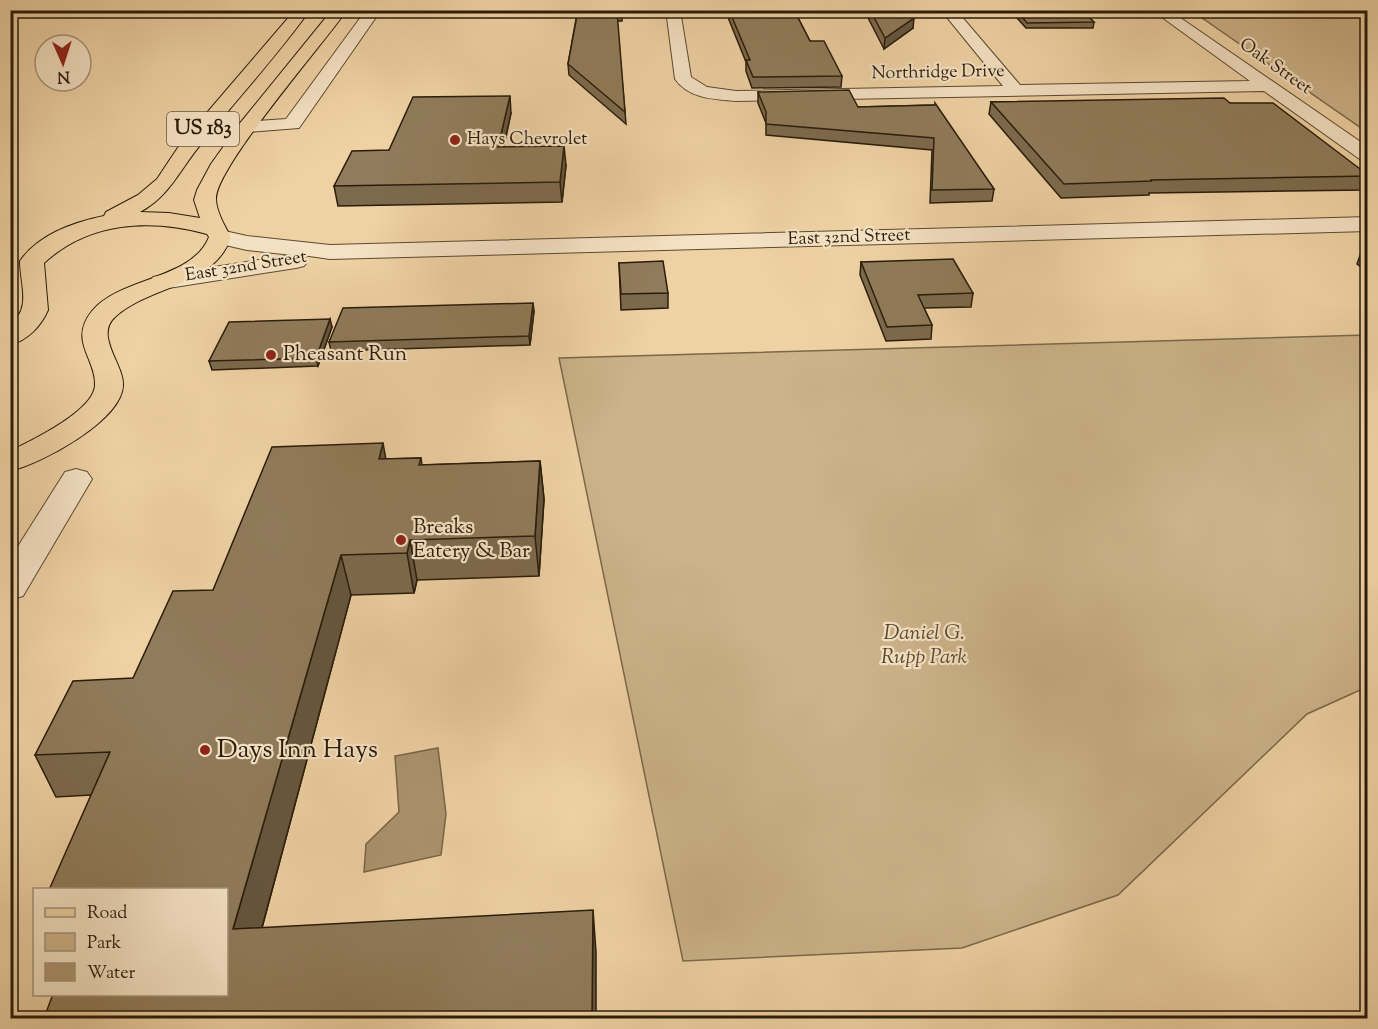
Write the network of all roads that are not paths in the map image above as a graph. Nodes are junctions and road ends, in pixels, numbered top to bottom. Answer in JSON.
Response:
{"nodes":[{"id":1,"x":303,"y":10,"type":"edge"},
{"id":2,"x":340,"y":10,"type":"edge"},
{"id":3,"x":374,"y":10,"type":"edge"},
{"id":4,"x":673,"y":10,"type":"edge"},
{"id":5,"x":948,"y":10,"type":"edge"},
{"id":6,"x":1159,"y":10,"type":"edge"},
{"id":7,"x":1268,"y":86,"type":"junction"},
{"id":8,"x":1016,"y":91,"type":"junction"},
{"id":9,"x":248,"y":126,"type":"junction"},
{"id":10,"x":1368,"y":156,"type":"edge"},
{"id":11,"x":1368,"y":224,"type":"edge"},
{"id":12,"x":89,"y":227,"type":"junction"},
{"id":13,"x":218,"y":233,"type":"junction"},
{"id":14,"x":330,"y":252,"type":"junction"},
{"id":15,"x":162,"y":282,"type":"junction"},
{"id":16,"x":10,"y":337,"type":"edge"},
{"id":17,"x":11,"y":462,"type":"edge"},
{"id":18,"x":76,"y":479,"type":"dead end"},
{"id":19,"x":10,"y":588,"type":"edge"}],
"edges":[{"from":1,"to":12,"type":"main road","number":"US 183"},
{"from":2,"to":9,"type":"main road","number":"US 183"},
{"from":3,"to":9,"type":"street"},
{"from":4,"to":8,"type":"street","name":"Northridge Drive"},
{"from":5,"to":8,"type":"street"},
{"from":6,"to":7,"type":"street","name":"Oak Street"},
{"from":7,"to":8,"type":"street","name":"Northridge Drive"},
{"from":7,"to":10,"type":"street","name":"Oak Street"},
{"from":9,"to":13,"type":"main road","number":"US 183"},
{"from":11,"to":14,"type":"street","name":"East 32nd Street"},
{"from":12,"to":13,"type":"main road"},
{"from":12,"to":16,"type":"main road"},
{"from":13,"to":14,"type":"street","name":"East 32nd Street"},
{"from":13,"to":15,"type":"main road"},
{"from":14,"to":15,"type":"street","name":"East 32nd Street"},
{"from":15,"to":17,"type":"main road"},
{"from":18,"to":19,"type":"street"}]}
